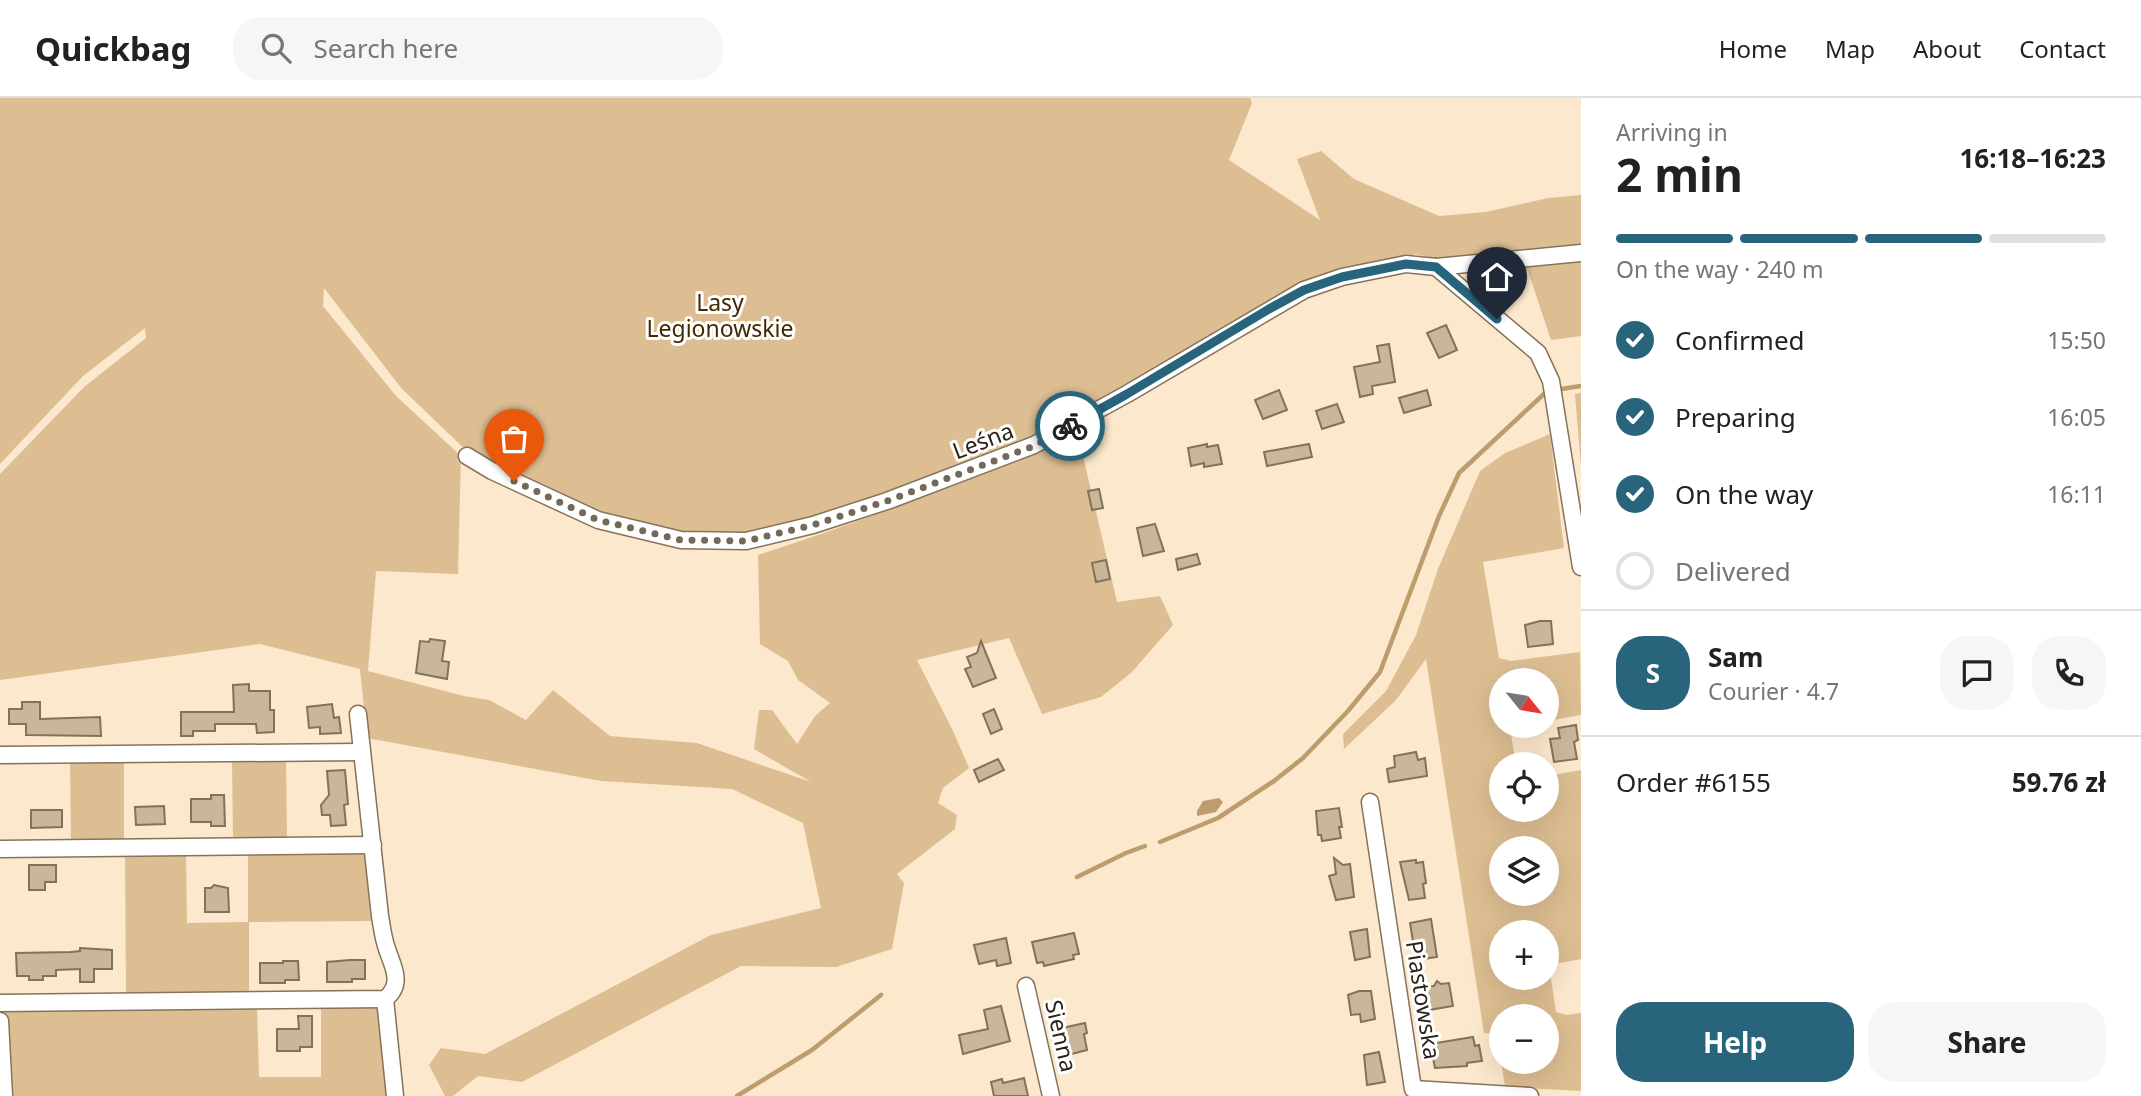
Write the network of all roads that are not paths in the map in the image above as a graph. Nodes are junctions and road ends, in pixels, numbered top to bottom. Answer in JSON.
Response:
{"nodes":[{"id":1,"x":1581,"y":253,"type":"edge"},
{"id":2,"x":1436,"y":267,"type":"junction"},
{"id":3,"x":467,"y":456,"type":"dead end"},
{"id":4,"x":1581,"y":567,"type":"edge"},
{"id":5,"x":358,"y":714,"type":"dead end"},
{"id":6,"x":361,"y":752,"type":"junction"},
{"id":7,"x":0,"y":755,"type":"edge"},
{"id":8,"x":1370,"y":802,"type":"dead end"},
{"id":9,"x":373,"y":845,"type":"junction"},
{"id":10,"x":0,"y":849,"type":"edge"},
{"id":11,"x":1026,"y":986,"type":"dead end"},
{"id":12,"x":386,"y":999,"type":"junction"},
{"id":13,"x":0,"y":1003,"type":"edge"},
{"id":14,"x":0,"y":1021,"type":"edge"},
{"id":15,"x":4,"y":1096,"type":"edge"},
{"id":16,"x":395,"y":1096,"type":"edge"},
{"id":17,"x":1051,"y":1096,"type":"edge"},
{"id":18,"x":1530,"y":1096,"type":"edge"}],
"edges":[{"from":1,"to":2,"type":"street","name":"Leśna"},
{"from":2,"to":3,"type":"street","name":"Leśna"},
{"from":2,"to":4,"type":"street"},
{"from":5,"to":6,"type":"street"},
{"from":6,"to":7,"type":"street"},
{"from":6,"to":9,"type":"street"},
{"from":8,"to":18,"type":"street","name":"Piastowska"},
{"from":9,"to":10,"type":"street"},
{"from":9,"to":12,"type":"street"},
{"from":11,"to":17,"type":"street","name":"Sienna"},
{"from":12,"to":13,"type":"street"},
{"from":12,"to":16,"type":"street"},
{"from":14,"to":15,"type":"street"}]}
